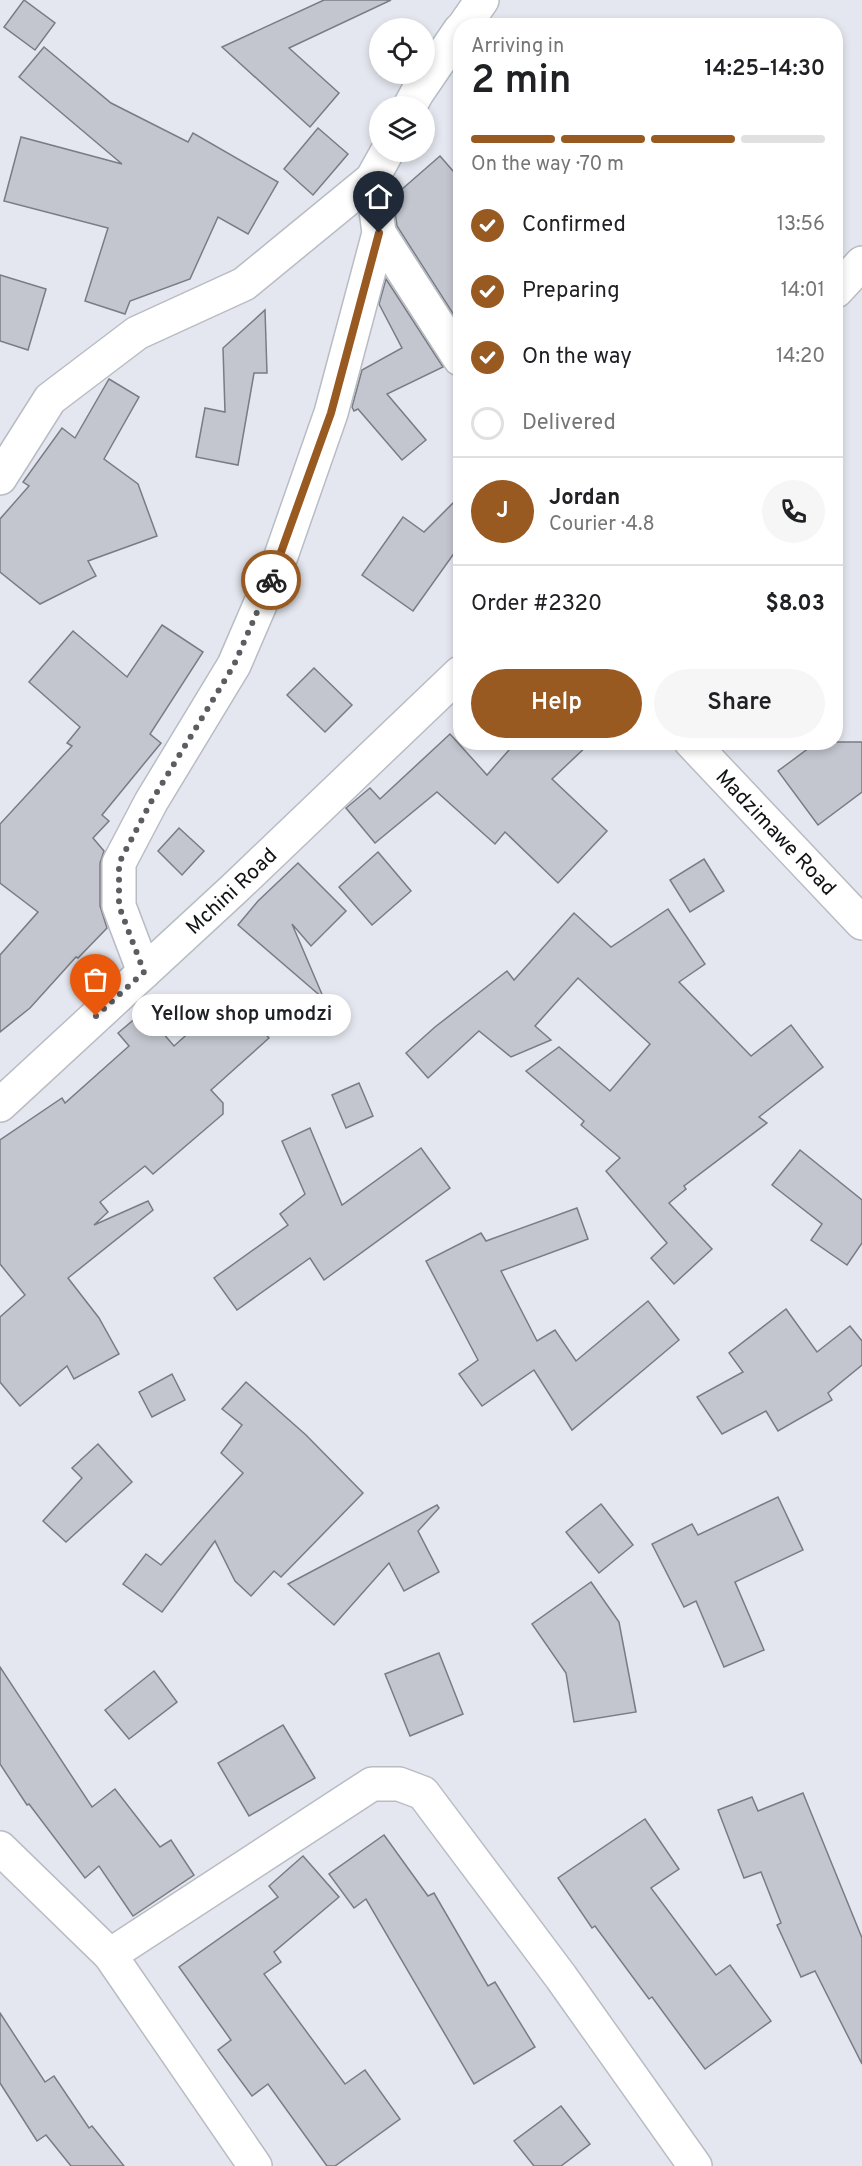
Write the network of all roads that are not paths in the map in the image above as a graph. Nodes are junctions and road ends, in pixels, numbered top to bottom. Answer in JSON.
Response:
{"nodes":[{"id":1,"x":482,"y":0,"type":"edge"},
{"id":2,"x":470,"y":18,"type":"edge"},
{"id":3,"x":453,"y":40,"type":"edge"},
{"id":4,"x":415,"y":96,"type":"edge"},
{"id":5,"x":380,"y":165,"type":"edge"},
{"id":6,"x":379,"y":233,"type":"junction"},
{"id":7,"x":453,"y":348,"type":"edge"},
{"id":8,"x":0,"y":478,"type":"edge"},
{"id":9,"x":453,"y":680,"type":"edge"},
{"id":10,"x":699,"y":750,"type":"edge"},
{"id":11,"x":862,"y":923,"type":"edge"},
{"id":12,"x":144,"y":972,"type":"junction"},
{"id":13,"x":0,"y":1105,"type":"edge"},
{"id":14,"x":0,"y":1848,"type":"edge"},
{"id":15,"x":110,"y":1955,"type":"junction"},
{"id":16,"x":255,"y":2166,"type":"edge"},
{"id":17,"x":695,"y":2166,"type":"edge"}],
"edges":[{"from":1,"to":2,"type":"street"},
{"from":3,"to":4,"type":"street"},
{"from":5,"to":6,"type":"street"},
{"from":5,"to":8,"type":"street"},
{"from":6,"to":7,"type":"street"},
{"from":6,"to":12,"type":"street"},
{"from":9,"to":12,"type":"street","name":"Mchini Road"},
{"from":10,"to":11,"type":"street","name":"Madzimawe Road"},
{"from":12,"to":13,"type":"street","name":"Mchini Road"},
{"from":14,"to":15,"type":"street"},
{"from":15,"to":16,"type":"street"},
{"from":15,"to":17,"type":"street"}]}
